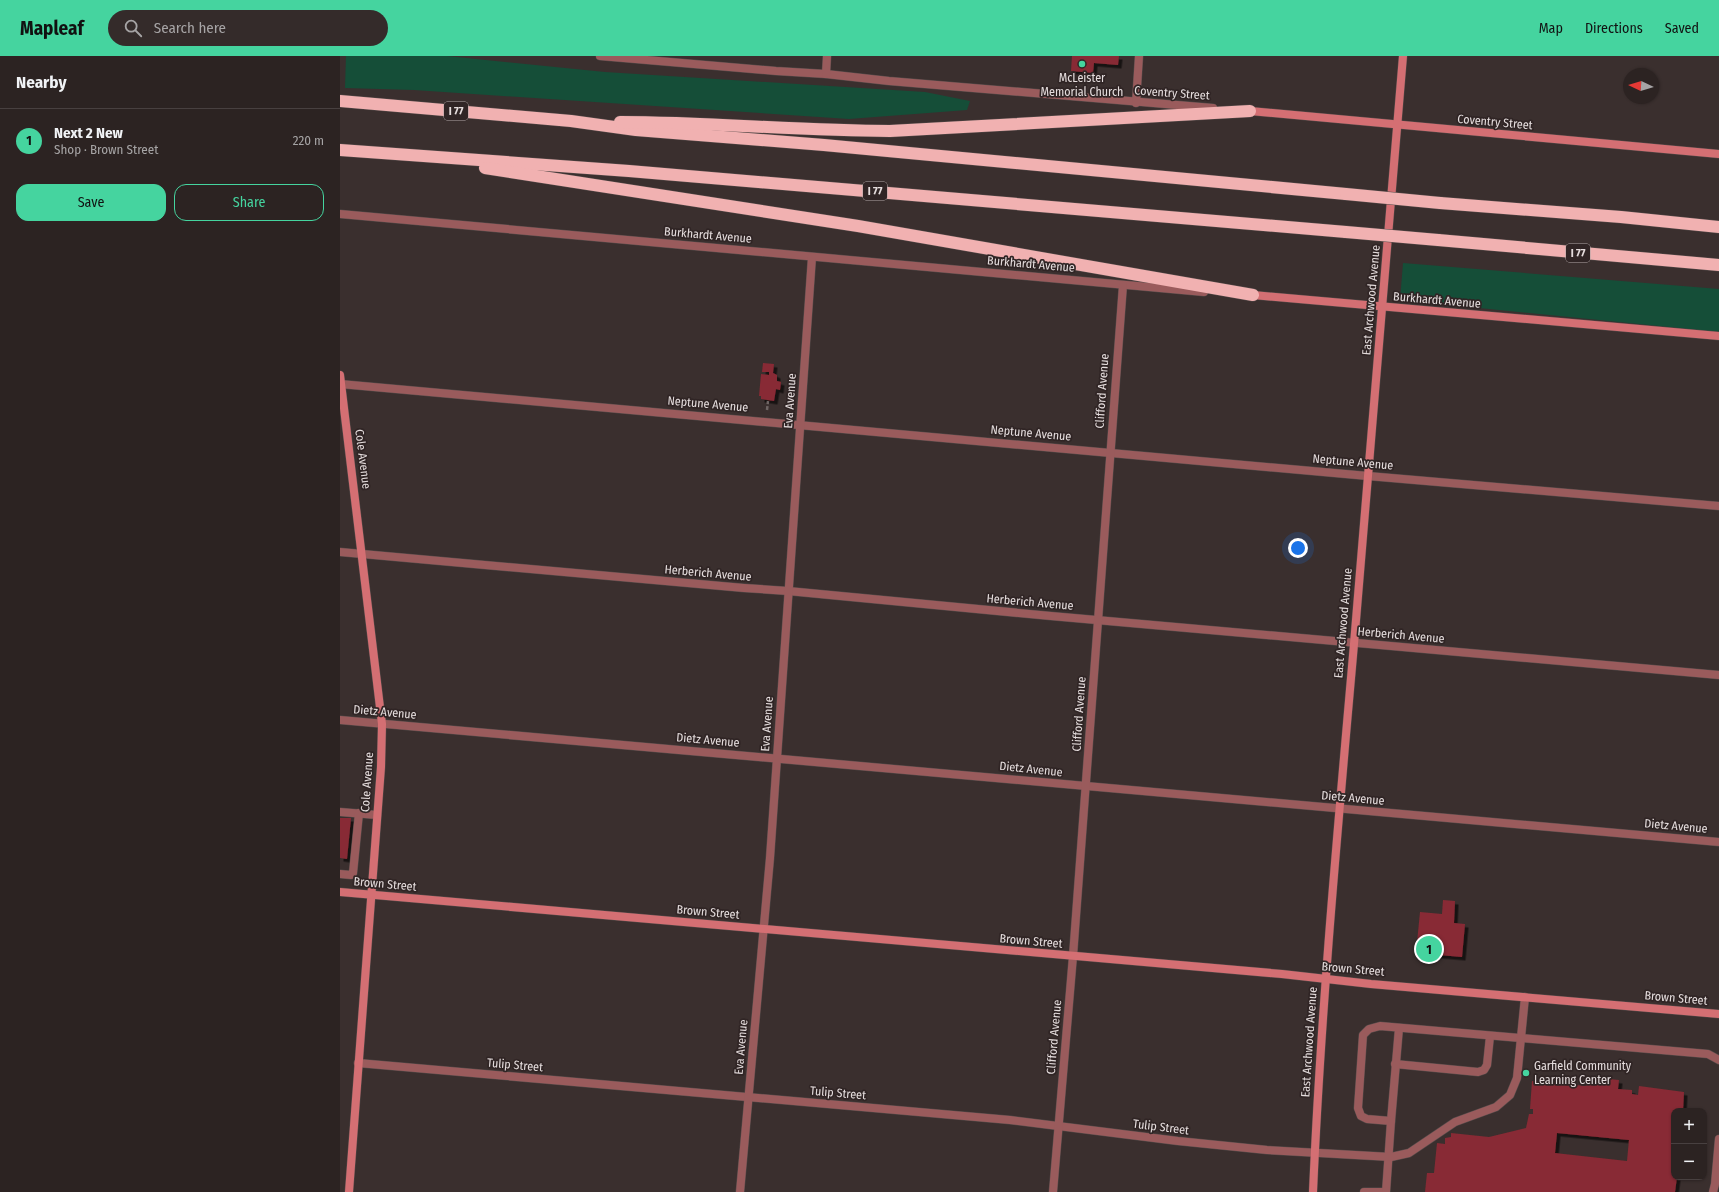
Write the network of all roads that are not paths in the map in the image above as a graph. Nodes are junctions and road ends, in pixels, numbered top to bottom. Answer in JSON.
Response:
{"nodes":[{"id":1,"x":600,"y":56,"type":"edge"},
{"id":2,"x":827,"y":56,"type":"edge"},
{"id":3,"x":1139,"y":56,"type":"edge"},
{"id":4,"x":1403,"y":56,"type":"edge"},
{"id":5,"x":826,"y":74,"type":"junction"},
{"id":6,"x":340,"y":101,"type":"edge"},
{"id":7,"x":1136,"y":103,"type":"junction"},
{"id":8,"x":1250,"y":111,"type":"junction"},
{"id":9,"x":571,"y":121,"type":"junction"},
{"id":10,"x":1398,"y":125,"type":"junction"},
{"id":11,"x":340,"y":150,"type":"edge"},
{"id":12,"x":1719,"y":154,"type":"edge"},
{"id":13,"x":403,"y":155,"type":"junction"},
{"id":14,"x":340,"y":214,"type":"edge"},
{"id":15,"x":1719,"y":227,"type":"edge"},
{"id":16,"x":812,"y":257,"type":"junction"},
{"id":17,"x":1719,"y":265,"type":"edge"},
{"id":18,"x":1123,"y":285,"type":"junction"},
{"id":19,"x":1253,"y":295,"type":"junction"},
{"id":20,"x":1381,"y":308,"type":"junction"},
{"id":21,"x":1719,"y":336,"type":"edge"},
{"id":22,"x":340,"y":375,"type":"edge"},
{"id":23,"x":341,"y":384,"type":"edge"},
{"id":24,"x":800,"y":425,"type":"junction"},
{"id":25,"x":1110,"y":453,"type":"junction"},
{"id":26,"x":1368,"y":476,"type":"junction"},
{"id":27,"x":1719,"y":506,"type":"edge"},
{"id":28,"x":340,"y":552,"type":"edge"},
{"id":29,"x":363,"y":554,"type":"junction"},
{"id":30,"x":788,"y":591,"type":"junction"},
{"id":31,"x":1098,"y":620,"type":"junction"},
{"id":32,"x":1354,"y":643,"type":"junction"},
{"id":33,"x":1719,"y":674,"type":"edge"},
{"id":34,"x":340,"y":720,"type":"edge"},
{"id":35,"x":382,"y":724,"type":"junction"},
{"id":36,"x":776,"y":758,"type":"junction"},
{"id":37,"x":1086,"y":786,"type":"junction"},
{"id":38,"x":1340,"y":809,"type":"junction"},
{"id":39,"x":340,"y":812,"type":"edge"},
{"id":40,"x":359,"y":813,"type":"junction"},
{"id":41,"x":377,"y":815,"type":"junction"},
{"id":42,"x":1719,"y":842,"type":"edge"},
{"id":43,"x":340,"y":874,"type":"edge"},
{"id":44,"x":340,"y":892,"type":"edge"},
{"id":45,"x":372,"y":894,"type":"junction"},
{"id":46,"x":764,"y":930,"type":"junction"},
{"id":47,"x":1073,"y":956,"type":"junction"},
{"id":48,"x":1325,"y":979,"type":"junction"},
{"id":49,"x":1525,"y":997,"type":"junction"},
{"id":50,"x":1719,"y":1014,"type":"edge"},
{"id":51,"x":1399,"y":1028,"type":"junction"},
{"id":52,"x":1490,"y":1036,"type":"junction"},
{"id":53,"x":1521,"y":1039,"type":"junction"},
{"id":54,"x":1719,"y":1060,"type":"edge"},
{"id":55,"x":358,"y":1063,"type":"junction"},
{"id":56,"x":1395,"y":1064,"type":"junction"},
{"id":57,"x":749,"y":1098,"type":"junction"},
{"id":58,"x":1391,"y":1121,"type":"junction"},
{"id":59,"x":1059,"y":1126,"type":"junction"},
{"id":60,"x":1719,"y":1139,"type":"edge"},
{"id":61,"x":1314,"y":1154,"type":"junction"},
{"id":62,"x":1388,"y":1157,"type":"junction"},
{"id":63,"x":349,"y":1192,"type":"edge"},
{"id":64,"x":740,"y":1192,"type":"edge"},
{"id":65,"x":1052,"y":1192,"type":"edge"},
{"id":66,"x":1313,"y":1192,"type":"edge"},
{"id":67,"x":1364,"y":1192,"type":"edge"},
{"id":68,"x":1385,"y":1192,"type":"edge"},
{"id":69,"x":1713,"y":1192,"type":"edge"}],
"edges":[{"from":1,"to":5,"type":"street","name":"Coventry Street"},
{"from":2,"to":5,"type":"street"},
{"from":3,"to":7,"type":"street"},
{"from":4,"to":10,"type":"main road","name":"East Archwood Avenue"},
{"from":5,"to":7,"type":"street","name":"Coventry Street"},
{"from":6,"to":9,"type":"highway","number":"I 77"},
{"from":7,"to":8,"type":"street","name":"Coventry Street"},
{"from":8,"to":9,"type":"highway"},
{"from":8,"to":10,"type":"main road","name":"Coventry Street"},
{"from":9,"to":15,"type":"highway","number":"I 77","bridge":true},
{"from":10,"to":12,"type":"main road","name":"Coventry Street"},
{"from":10,"to":20,"type":"main road","name":"East Archwood Avenue"},
{"from":11,"to":13,"type":"highway","number":"I 77"},
{"from":13,"to":17,"type":"highway","number":"I 77","bridge":true},
{"from":13,"to":19,"type":"highway"},
{"from":14,"to":16,"type":"street","name":"Burkhardt Avenue"},
{"from":16,"to":18,"type":"street","name":"Burkhardt Avenue"},
{"from":16,"to":24,"type":"street","name":"Eva Avenue"},
{"from":18,"to":19,"type":"street","name":"Burkhardt Avenue"},
{"from":18,"to":25,"type":"street","name":"Clifford Avenue"},
{"from":19,"to":20,"type":"main road","name":"Burkhardt Avenue"},
{"from":20,"to":21,"type":"main road","name":"Burkhardt Avenue"},
{"from":20,"to":26,"type":"main road","name":"East Archwood Avenue"},
{"from":22,"to":23,"type":"main road","name":"Cole Avenue"},
{"from":23,"to":24,"type":"street","name":"Neptune Avenue"},
{"from":23,"to":29,"type":"main road","name":"Cole Avenue"},
{"from":24,"to":25,"type":"street","name":"Neptune Avenue"},
{"from":24,"to":30,"type":"street","name":"Eva Avenue"},
{"from":25,"to":26,"type":"street","name":"Neptune Avenue"},
{"from":25,"to":31,"type":"street","name":"Clifford Avenue"},
{"from":26,"to":27,"type":"street","name":"Neptune Avenue"},
{"from":26,"to":32,"type":"main road","name":"East Archwood Avenue"},
{"from":28,"to":29,"type":"street","name":"Herberich Avenue"},
{"from":29,"to":30,"type":"street","name":"Herberich Avenue"},
{"from":29,"to":35,"type":"main road","name":"Cole Avenue"},
{"from":30,"to":31,"type":"street","name":"Herberich Avenue"},
{"from":30,"to":36,"type":"street","name":"Eva Avenue"},
{"from":31,"to":32,"type":"street","name":"Herberich Avenue"},
{"from":31,"to":37,"type":"street","name":"Clifford Avenue"},
{"from":32,"to":33,"type":"street","name":"Herberich Avenue"},
{"from":32,"to":38,"type":"main road","name":"East Archwood Avenue"},
{"from":34,"to":35,"type":"street","name":"Dietz Avenue"},
{"from":35,"to":36,"type":"street","name":"Dietz Avenue"},
{"from":35,"to":41,"type":"main road","name":"Cole Avenue"},
{"from":36,"to":37,"type":"street","name":"Dietz Avenue"},
{"from":36,"to":46,"type":"street","name":"Eva Avenue"},
{"from":37,"to":38,"type":"street","name":"Dietz Avenue"},
{"from":37,"to":47,"type":"street","name":"Clifford Avenue"},
{"from":38,"to":42,"type":"street","name":"Dietz Avenue"},
{"from":38,"to":48,"type":"main road","name":"East Archwood Avenue"},
{"from":39,"to":40,"type":"street"},
{"from":40,"to":41,"type":"street"},
{"from":40,"to":43,"type":"street"},
{"from":41,"to":45,"type":"main road","name":"Cole Avenue"},
{"from":44,"to":45,"type":"main road","name":"Brown Street"},
{"from":45,"to":46,"type":"main road","name":"Brown Street"},
{"from":45,"to":55,"type":"main road","name":"Cole Avenue"},
{"from":46,"to":47,"type":"main road","name":"Brown Street"},
{"from":46,"to":57,"type":"street","name":"Eva Avenue"},
{"from":47,"to":48,"type":"main road","name":"Brown Street"},
{"from":47,"to":59,"type":"street","name":"Clifford Avenue"},
{"from":48,"to":49,"type":"main road","name":"Brown Street"},
{"from":48,"to":61,"type":"main road","name":"East Archwood Avenue"},
{"from":49,"to":50,"type":"main road","name":"Brown Street"},
{"from":49,"to":53,"type":"street","name":"Tulip Street"},
{"from":51,"to":52,"type":"street"},
{"from":51,"to":56,"type":"street"},
{"from":51,"to":58,"type":"street"},
{"from":52,"to":53,"type":"street"},
{"from":52,"to":56,"type":"street"},
{"from":53,"to":54,"type":"street"},
{"from":53,"to":62,"type":"street","name":"Tulip Street"},
{"from":55,"to":57,"type":"street","name":"Tulip Street"},
{"from":55,"to":63,"type":"main road","name":"Cole Avenue"},
{"from":56,"to":58,"type":"street"},
{"from":57,"to":59,"type":"street","name":"Tulip Street"},
{"from":57,"to":64,"type":"street","name":"Eva Avenue"},
{"from":58,"to":62,"type":"street"},
{"from":59,"to":61,"type":"street","name":"Tulip Street"},
{"from":59,"to":65,"type":"street","name":"Clifford Avenue"},
{"from":60,"to":69,"type":"street"},
{"from":61,"to":62,"type":"street","name":"Tulip Street"},
{"from":61,"to":66,"type":"main road","name":"East Archwood Avenue"},
{"from":62,"to":68,"type":"street"},
{"from":67,"to":68,"type":"street"}]}
